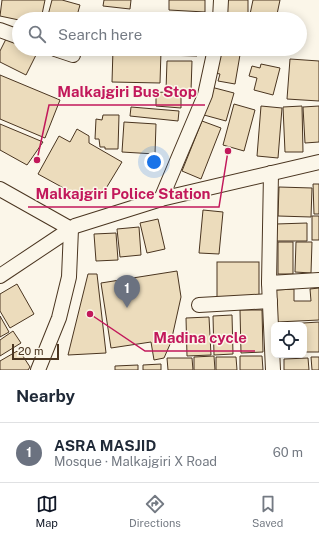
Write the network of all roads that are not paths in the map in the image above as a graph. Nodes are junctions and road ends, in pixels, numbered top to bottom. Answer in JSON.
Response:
{"nodes":[{"id":1,"x":221,"y":0,"type":"edge"},
{"id":2,"x":220,"y":12,"type":"edge"},
{"id":3,"x":1,"y":33,"type":"edge"},
{"id":4,"x":12,"y":35,"type":"edge"},
{"id":5,"x":213,"y":56,"type":"edge"},
{"id":6,"x":319,"y":162,"type":"edge"},
{"id":7,"x":271,"y":173,"type":"junction"},
{"id":8,"x":0,"y":189,"type":"edge"},
{"id":9,"x":161,"y":199,"type":"junction"},
{"id":10,"x":71,"y":229,"type":"junction"},
{"id":11,"x":0,"y":276,"type":"edge"},
{"id":12,"x":319,"y":280,"type":"edge"},
{"id":13,"x":269,"y":283,"type":"junction"},
{"id":14,"x":270,"y":301,"type":"junction"},
{"id":15,"x":199,"y":305,"type":"dead end"},
{"id":16,"x":38,"y":370,"type":"edge"},
{"id":17,"x":273,"y":370,"type":"edge"}],
"edges":[{"from":1,"to":2,"type":"street"},
{"from":3,"to":4,"type":"street"},
{"from":5,"to":9,"type":"street"},
{"from":6,"to":7,"type":"street"},
{"from":7,"to":9,"type":"street"},
{"from":7,"to":13,"type":"street"},
{"from":8,"to":10,"type":"street"},
{"from":9,"to":10,"type":"street"},
{"from":10,"to":11,"type":"street"},
{"from":10,"to":16,"type":"street"},
{"from":12,"to":13,"type":"street"},
{"from":13,"to":14,"type":"street"},
{"from":14,"to":15,"type":"street"},
{"from":14,"to":17,"type":"street"}]}
